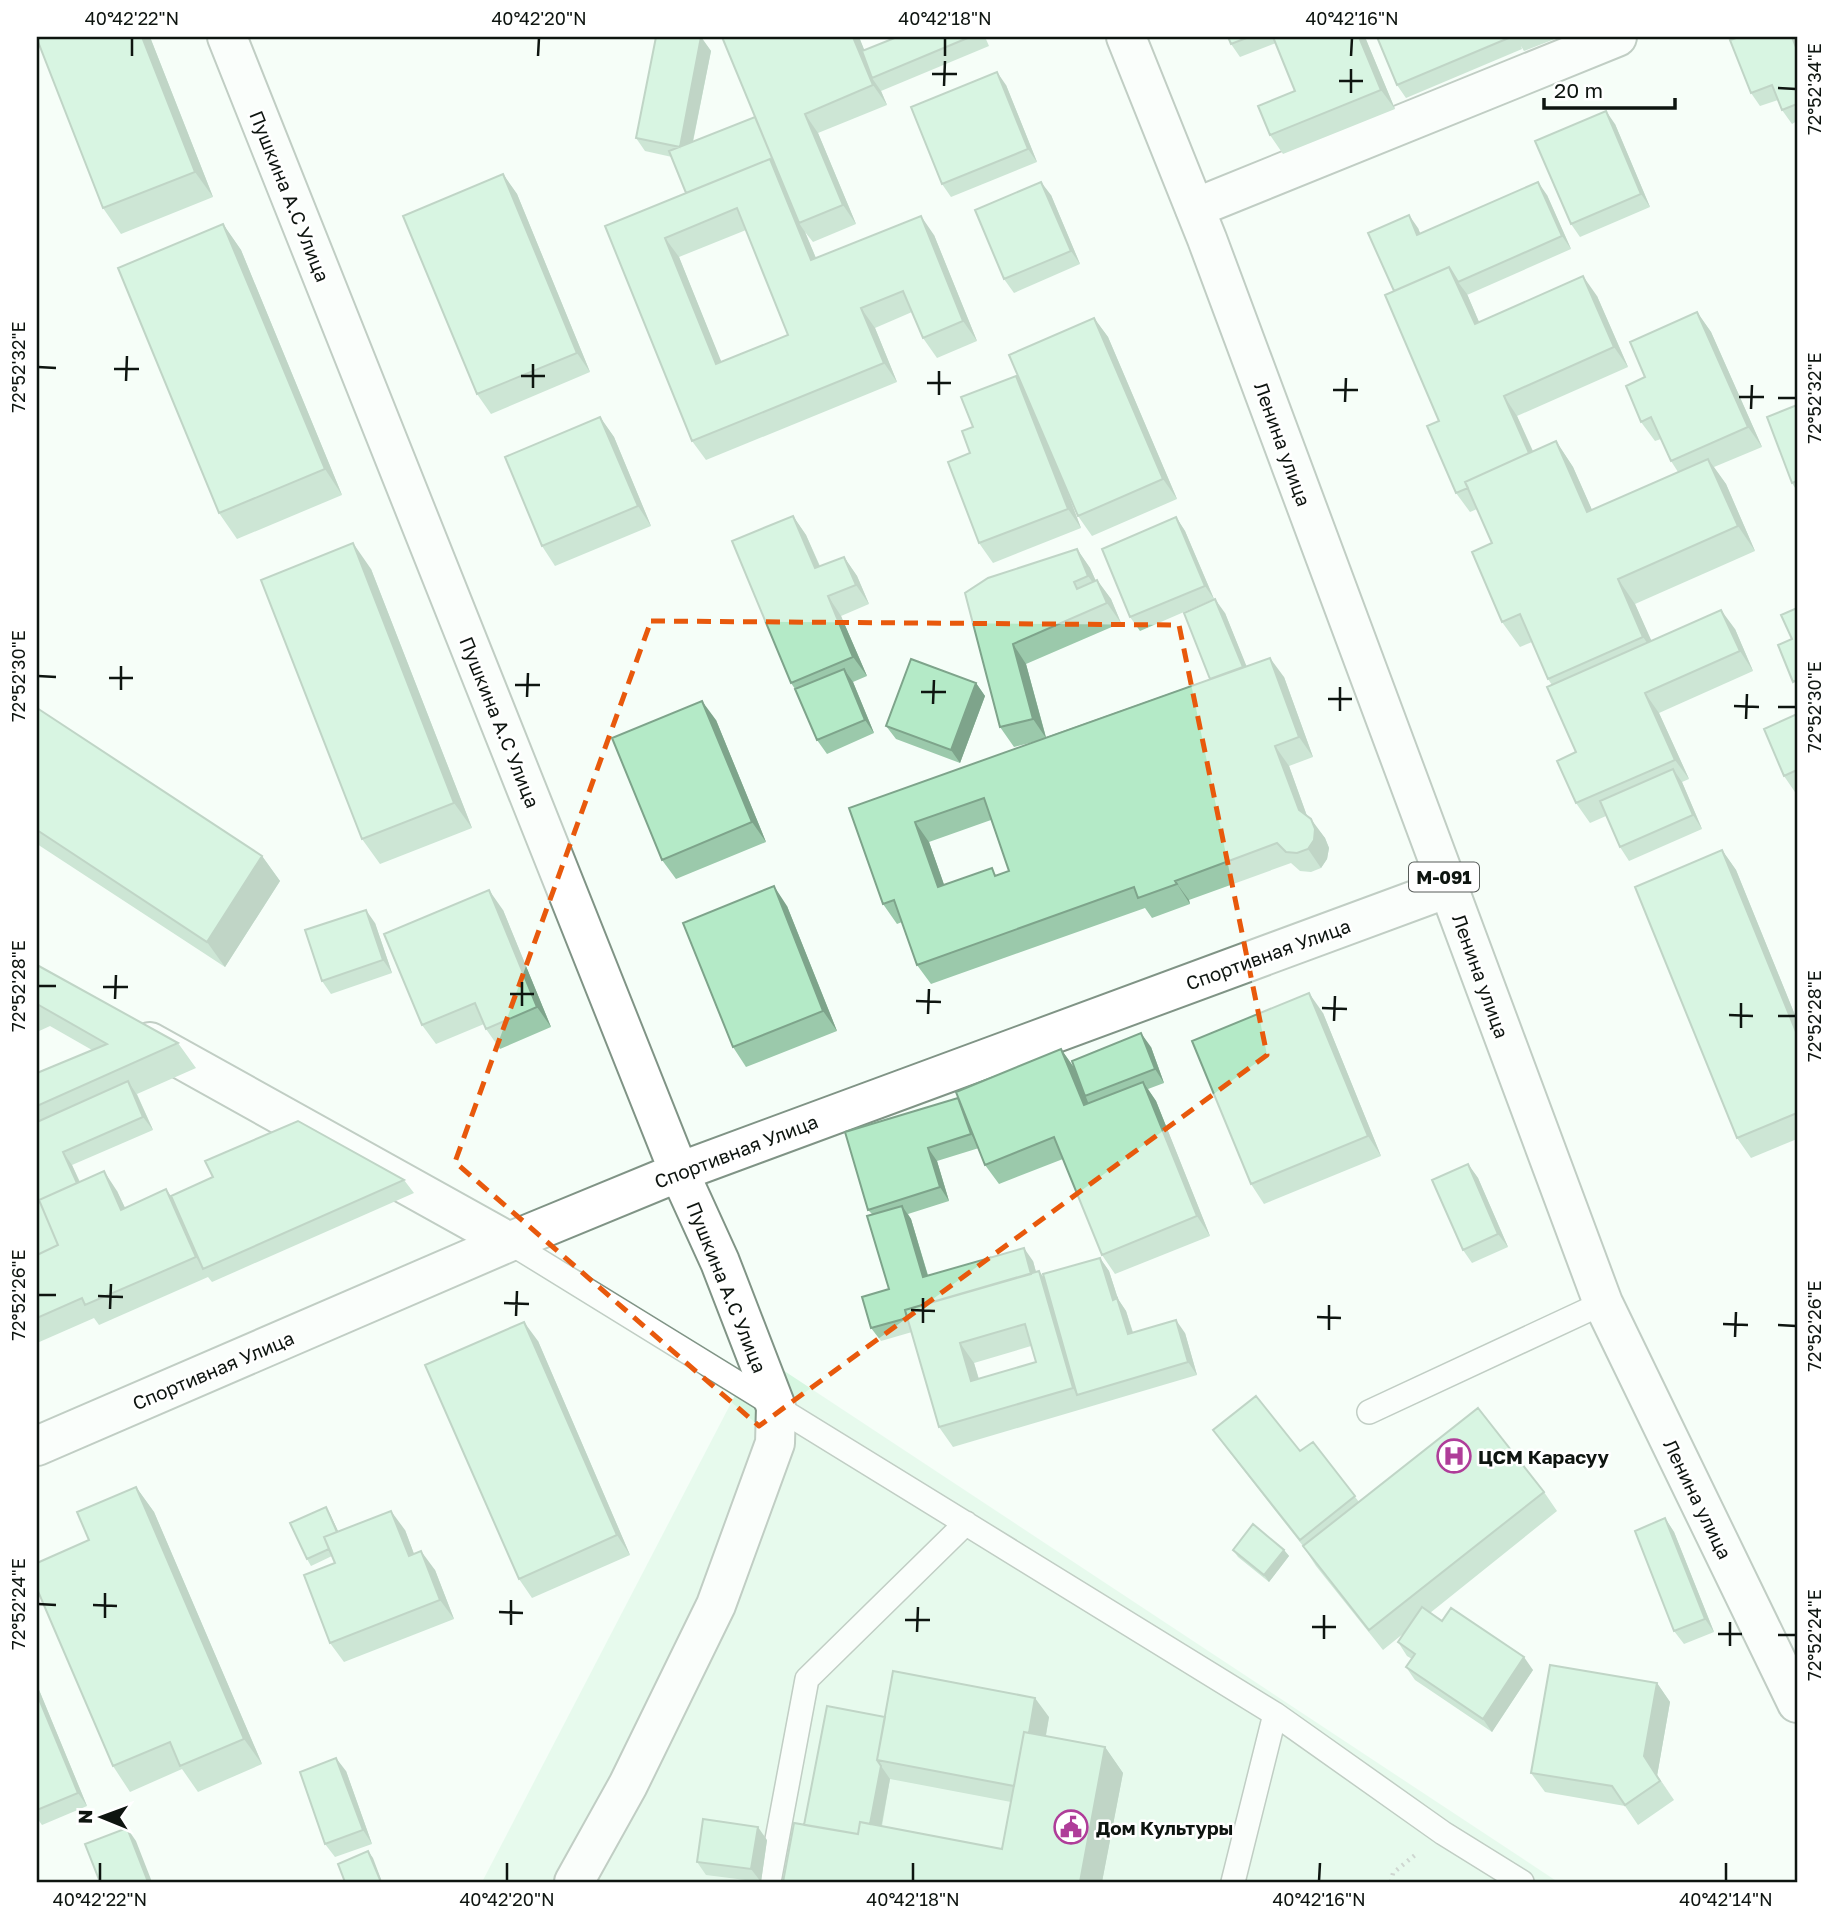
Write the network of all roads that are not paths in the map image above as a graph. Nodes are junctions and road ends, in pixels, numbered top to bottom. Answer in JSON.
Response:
{"nodes":[{"id":1,"x":227,"y":37,"type":"edge"},
{"id":2,"x":1126,"y":37,"type":"edge"},
{"id":3,"x":1617,"y":37,"type":"edge"},
{"id":4,"x":1195,"y":208,"type":"junction"},
{"id":5,"x":1448,"y":888,"type":"junction"},
{"id":6,"x":121,"y":1026,"type":"edge"},
{"id":7,"x":679,"y":1172,"type":"junction"},
{"id":8,"x":509,"y":1242,"type":"junction"},
{"id":9,"x":1603,"y":1303,"type":"junction"},
{"id":10,"x":776,"y":1407,"type":"junction"},
{"id":11,"x":1369,"y":1412,"type":"dead end"},
{"id":12,"x":37,"y":1446,"type":"edge"},
{"id":13,"x":966,"y":1523,"type":"junction"},
{"id":14,"x":1797,"y":1703,"type":"edge"},
{"id":15,"x":1275,"y":1714,"type":"junction"},
{"id":16,"x":574,"y":1882,"type":"edge"},
{"id":17,"x":769,"y":1882,"type":"edge"},
{"id":18,"x":1233,"y":1882,"type":"edge"},
{"id":19,"x":1522,"y":1882,"type":"edge"}],
"edges":[{"from":1,"to":7,"type":"street","name":"Пушкина А.С Улица"},
{"from":2,"to":4,"type":"street","name":"Ленина улица","number":"М-091"},
{"from":3,"to":4,"type":"street"},
{"from":4,"to":5,"type":"street","name":"Ленина улица","number":"М-091"},
{"from":5,"to":7,"type":"street","name":"Спортивная Улица"},
{"from":5,"to":9,"type":"street","name":"Ленина улица","number":"М-091"},
{"from":6,"to":8,"type":"street"},
{"from":7,"to":8,"type":"street","name":"Спортивная Улица"},
{"from":7,"to":10,"type":"street","name":"Пушкина А.С Улица"},
{"from":8,"to":10,"type":"lane"},
{"from":8,"to":12,"type":"street","name":"Спортивная Улица"},
{"from":9,"to":11,"type":"lane"},
{"from":9,"to":14,"type":"street","name":"Ленина улица","number":"М-091"},
{"from":10,"to":13,"type":"lane"},
{"from":10,"to":16,"type":"street"},
{"from":13,"to":15,"type":"lane"},
{"from":13,"to":17,"type":"lane"},
{"from":15,"to":18,"type":"lane"},
{"from":15,"to":19,"type":"lane"}]}
